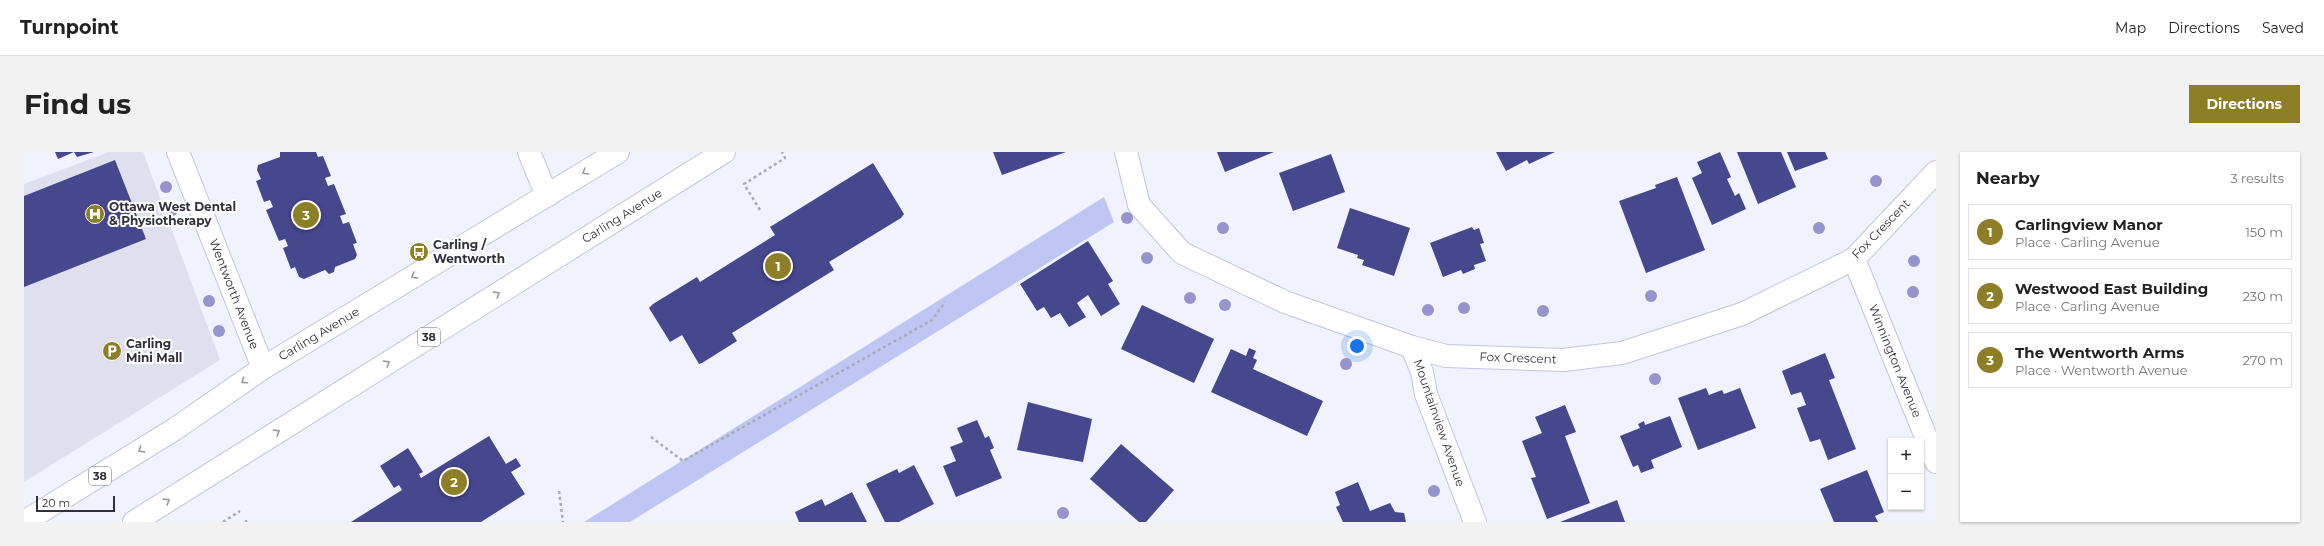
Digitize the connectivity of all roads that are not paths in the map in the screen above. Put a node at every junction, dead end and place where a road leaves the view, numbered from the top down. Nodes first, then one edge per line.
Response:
1 (178, 152) edge
2 (529, 152) edge
3 (618, 152) edge
4 (724, 152) edge
5 (1126, 152) edge
6 (1936, 172) edge
7 (547, 196) junction
8 (1854, 259) junction
9 (1412, 347) junction
10 (263, 368) junction
11 (1936, 462) edge
12 (24, 522) edge
13 (134, 522) edge
14 (1475, 522) edge

1 - 10 street, Wentworth Avenue
2 - 7 street
3 -> 7 street, Carling Avenue / 38
13 -> 4 street, Carling Avenue / 38
5 - 9 street, Fox Crescent
6 - 8 street, Fox Crescent
7 -> 10 street, Carling Avenue / 38
8 - 9 street, Fox Crescent
8 - 11 street, Winnington Avenue
9 - 14 street, Mountainview Avenue
10 -> 12 street, Carling Avenue / 38

